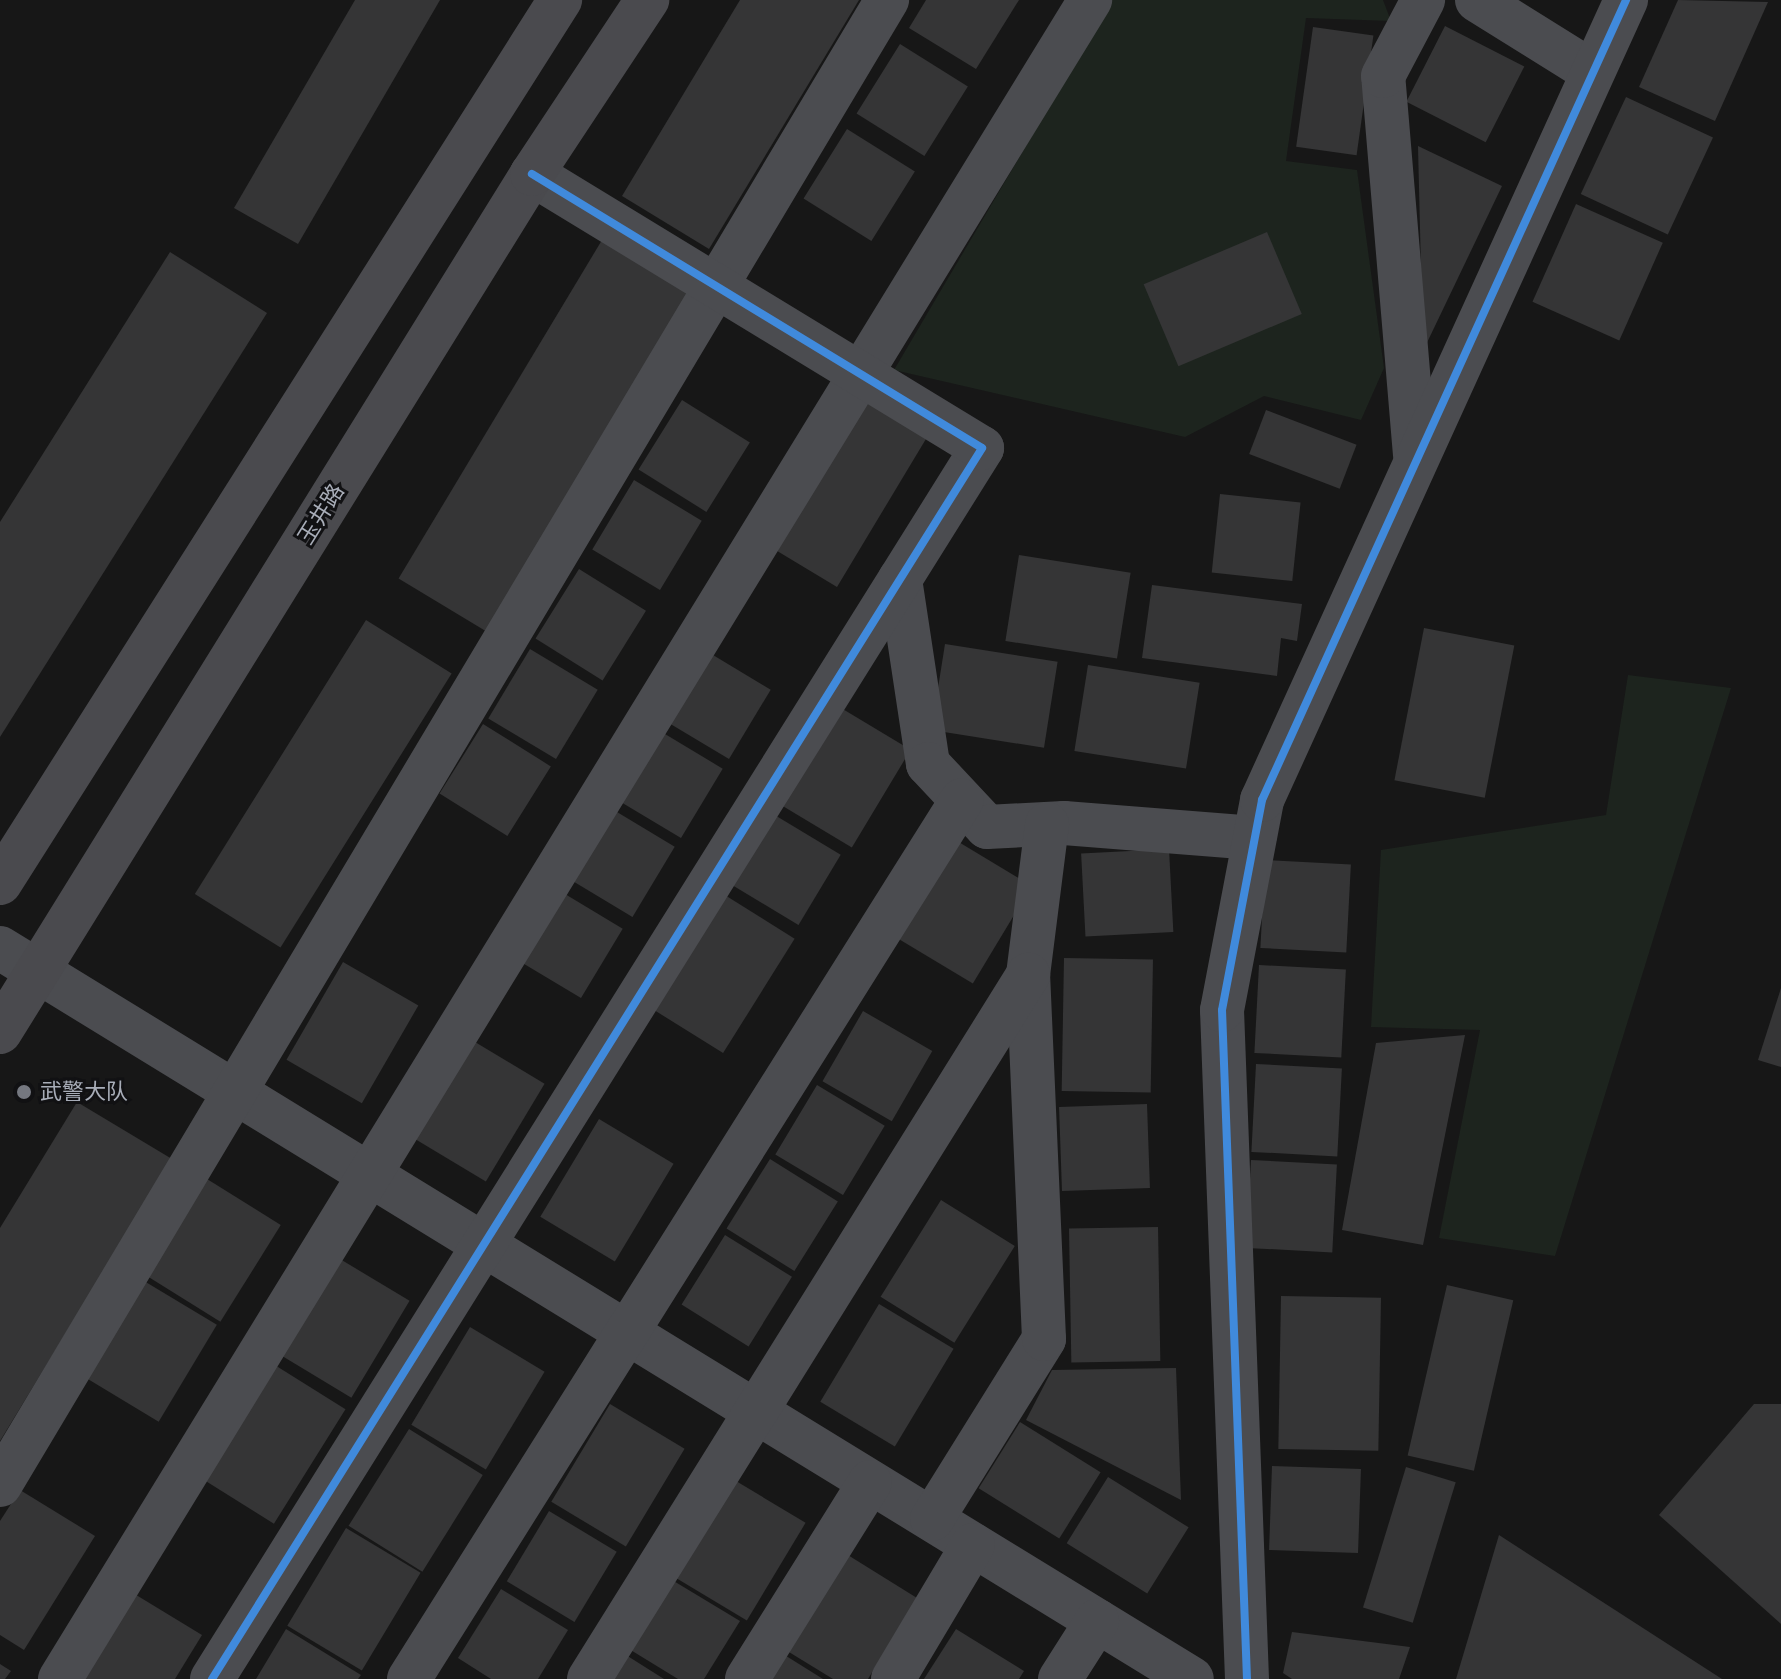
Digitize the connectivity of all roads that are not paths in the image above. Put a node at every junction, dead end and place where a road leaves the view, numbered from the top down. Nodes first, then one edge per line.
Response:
1 (560, 0) edge
2 (647, 0) edge
3 (887, 0) edge
4 (1090, 0) edge
5 (1423, 0) edge
6 (1477, 0) edge
7 (1626, 0) edge
8 (1589, 70) junction
9 (532, 174) junction
10 (720, 287) junction
11 (861, 374) junction
12 (1415, 457) junction
13 (900, 579) junction
14 (962, 800) junction
15 (1047, 824) junction
16 (1254, 838) junction
17 (0, 883) edge
18 (0, 948) edge
19 (37, 971) junction
20 (1028, 975) junction
21 (0, 1032) edge
22 (238, 1095) junction
23 (368, 1174) junction
24 (482, 1243) junction
25 (629, 1333) junction
26 (757, 1414) junction
27 (870, 1482) junction
28 (0, 1485) edge
29 (932, 1519) junction
30 (973, 1545) junction
31 (1097, 1621) junction
32 (60, 1679) edge
33 (212, 1679) edge
34 (409, 1679) edge
35 (589, 1679) edge
36 (747, 1679) edge
37 (893, 1679) edge
38 (1060, 1679) edge
39 (1192, 1679) edge
40 (1247, 1679) edge

1 - 17 street
2 - 9 street, 玉井路
3 - 10 street
4 - 11 street
5 - 12 street
6 - 8 street
7 - 8 street
8 - 12 street
9 - 10 street
9 - 19 street, 玉井路
10 - 11 street
10 - 22 street
11 - 13 street
11 - 23 street
12 - 16 street
13 - 14 street
13 - 24 street
14 - 15 street
14 - 25 street
15 - 16 street
15 - 20 street
16 - 40 street
18 - 19 street
19 - 21 street, 玉井路
19 - 22 street
20 - 26 street
20 - 29 street
22 - 23 street
22 - 28 street
23 - 24 street
23 - 32 street
24 - 25 street
24 - 33 street
25 - 26 street
25 - 34 street
26 - 27 street
26 - 35 street
27 - 29 street
27 - 36 street
29 - 30 street
30 - 31 street
30 - 37 street
31 - 38 street
31 - 39 street

